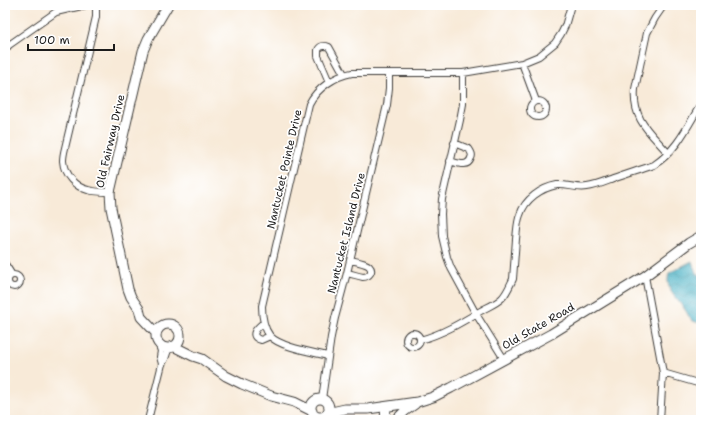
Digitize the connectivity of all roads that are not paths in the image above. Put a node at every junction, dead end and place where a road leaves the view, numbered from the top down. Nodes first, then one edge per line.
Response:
1 (86, 5) edge
2 (96, 5) edge
3 (168, 5) edge
4 (571, 5) edge
5 (664, 5) edge
6 (5, 50) edge
7 (522, 63) junction
8 (389, 73) junction
9 (463, 73) junction
10 (344, 74) junction
11 (329, 82) junction
12 (536, 101) dead end
13 (701, 104) edge
14 (454, 143) junction
15 (668, 153) junction
16 (450, 161) junction
17 (110, 192) junction
18 (701, 236) edge
19 (350, 260) junction
20 (5, 264) edge
21 (347, 273) junction
22 (12, 275) dead end
23 (645, 276) junction
24 (139, 309) junction
25 (476, 314) junction
26 (263, 323) junction
27 (164, 324) junction
28 (156, 332) junction
29 (270, 336) junction
30 (420, 340) dead end
31 (158, 343) junction
32 (174, 344) junction
33 (328, 356) junction
34 (504, 359) junction
35 (162, 364) junction
36 (664, 373) junction
37 (701, 384) edge
38 (321, 401) junction
39 (294, 402) junction
40 (417, 402) junction
41 (386, 407) junction
42 (345, 409) junction
43 (319, 415) edge
44 (148, 420) edge
45 (385, 420) edge
46 (396, 420) edge
47 (660, 420) edge

1 - 6 street
2 - 17 street
3 - 17 street, Old Fairway Drive
4 - 7 street, Nantucket Pointe Drive
5 - 15 street
7 - 9 street, Nantucket Pointe Drive
7 - 12 street
8 - 9 street, Nantucket Pointe Drive
8 - 10 street, Nantucket Pointe Drive
8 - 19 street, Nantucket Island Drive
9 - 14 street
10 - 11 street, Nantucket Pointe Drive
10 - 11 street
11 - 26 street, Nantucket Pointe Drive
13 - 15 street
14 - 16 street
14 - 16 street
15 - 25 street
16 - 25 street
17 - 24 street, Old Fairway Drive
18 - 23 street, Old State Road
19 - 21 street, Nantucket Island Drive
19 - 21 street
20 - 22 street
21 - 33 street, Nantucket Island Drive
23 - 34 street, Old State Road
23 - 36 street
24 - 27 street, Old Fairway Drive
24 - 28 street, Old Fairway Drive
25 - 30 street
25 - 34 street
26 - 29 street, Nantucket Pointe Drive
26 - 29 street
27 - 28 street
27 - 32 street
28 - 31 street
29 - 33 street
31 - 32 street
31 - 35 street
32 - 35 street
32 - 39 street
33 - 38 street, Nantucket Island Drive
34 - 40 street, Old State Road
35 - 44 street
36 - 37 street
36 - 47 street
38 - 39 street
38 - 42 street
38 - 43 street
38 - 43 street
39 - 43 street
40 - 41 street, Old State Road
40 - 46 street
41 - 42 street
41 - 45 street
42 - 43 street

